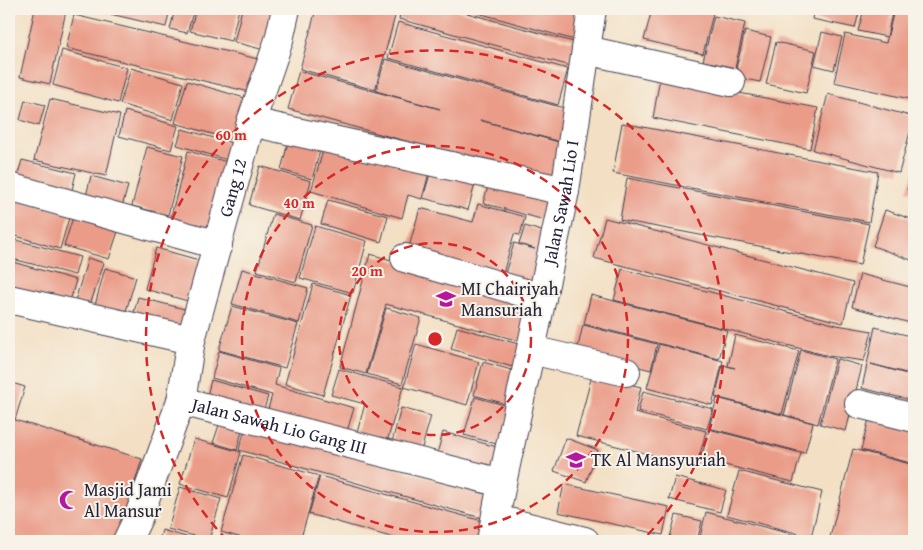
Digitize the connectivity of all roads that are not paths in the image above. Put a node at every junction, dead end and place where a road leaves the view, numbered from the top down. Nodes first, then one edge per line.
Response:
1 (286, 9) edge
2 (592, 9) edge
3 (586, 50) junction
4 (731, 82) dead end
5 (250, 122) junction
6 (9, 187) edge
7 (565, 191) junction
8 (218, 245) junction
9 (406, 258) dead end
10 (542, 298) junction
11 (9, 299) edge
12 (191, 340) junction
13 (531, 350) junction
14 (626, 372) dead end
15 (181, 401) junction
16 (859, 404) dead end
17 (914, 418) edge
18 (502, 483) junction
19 (494, 530) edge
20 (127, 541) edge
21 (585, 541) edge

1 - 5 street, Gang 12
2 - 3 street, Jalan Sawah Lio I
3 - 4 street
3 - 7 street, Jalan Sawah Lio I
5 - 7 street
5 - 8 street, Gang 12
6 - 8 street
7 - 10 street, Jalan Sawah Lio I
8 - 12 street, Gang 12
9 - 10 street
10 - 13 street, Jalan Sawah Lio I
11 - 12 street
12 - 15 street, Jalan Sawah Lio Gang III
13 - 14 street
13 - 18 street, Jalan Sawah Lio I
15 - 18 street, Jalan Sawah Lio Gang III
15 - 20 street
16 - 17 street
18 - 19 street, Jalan Sawah Lio I
19 - 21 street

